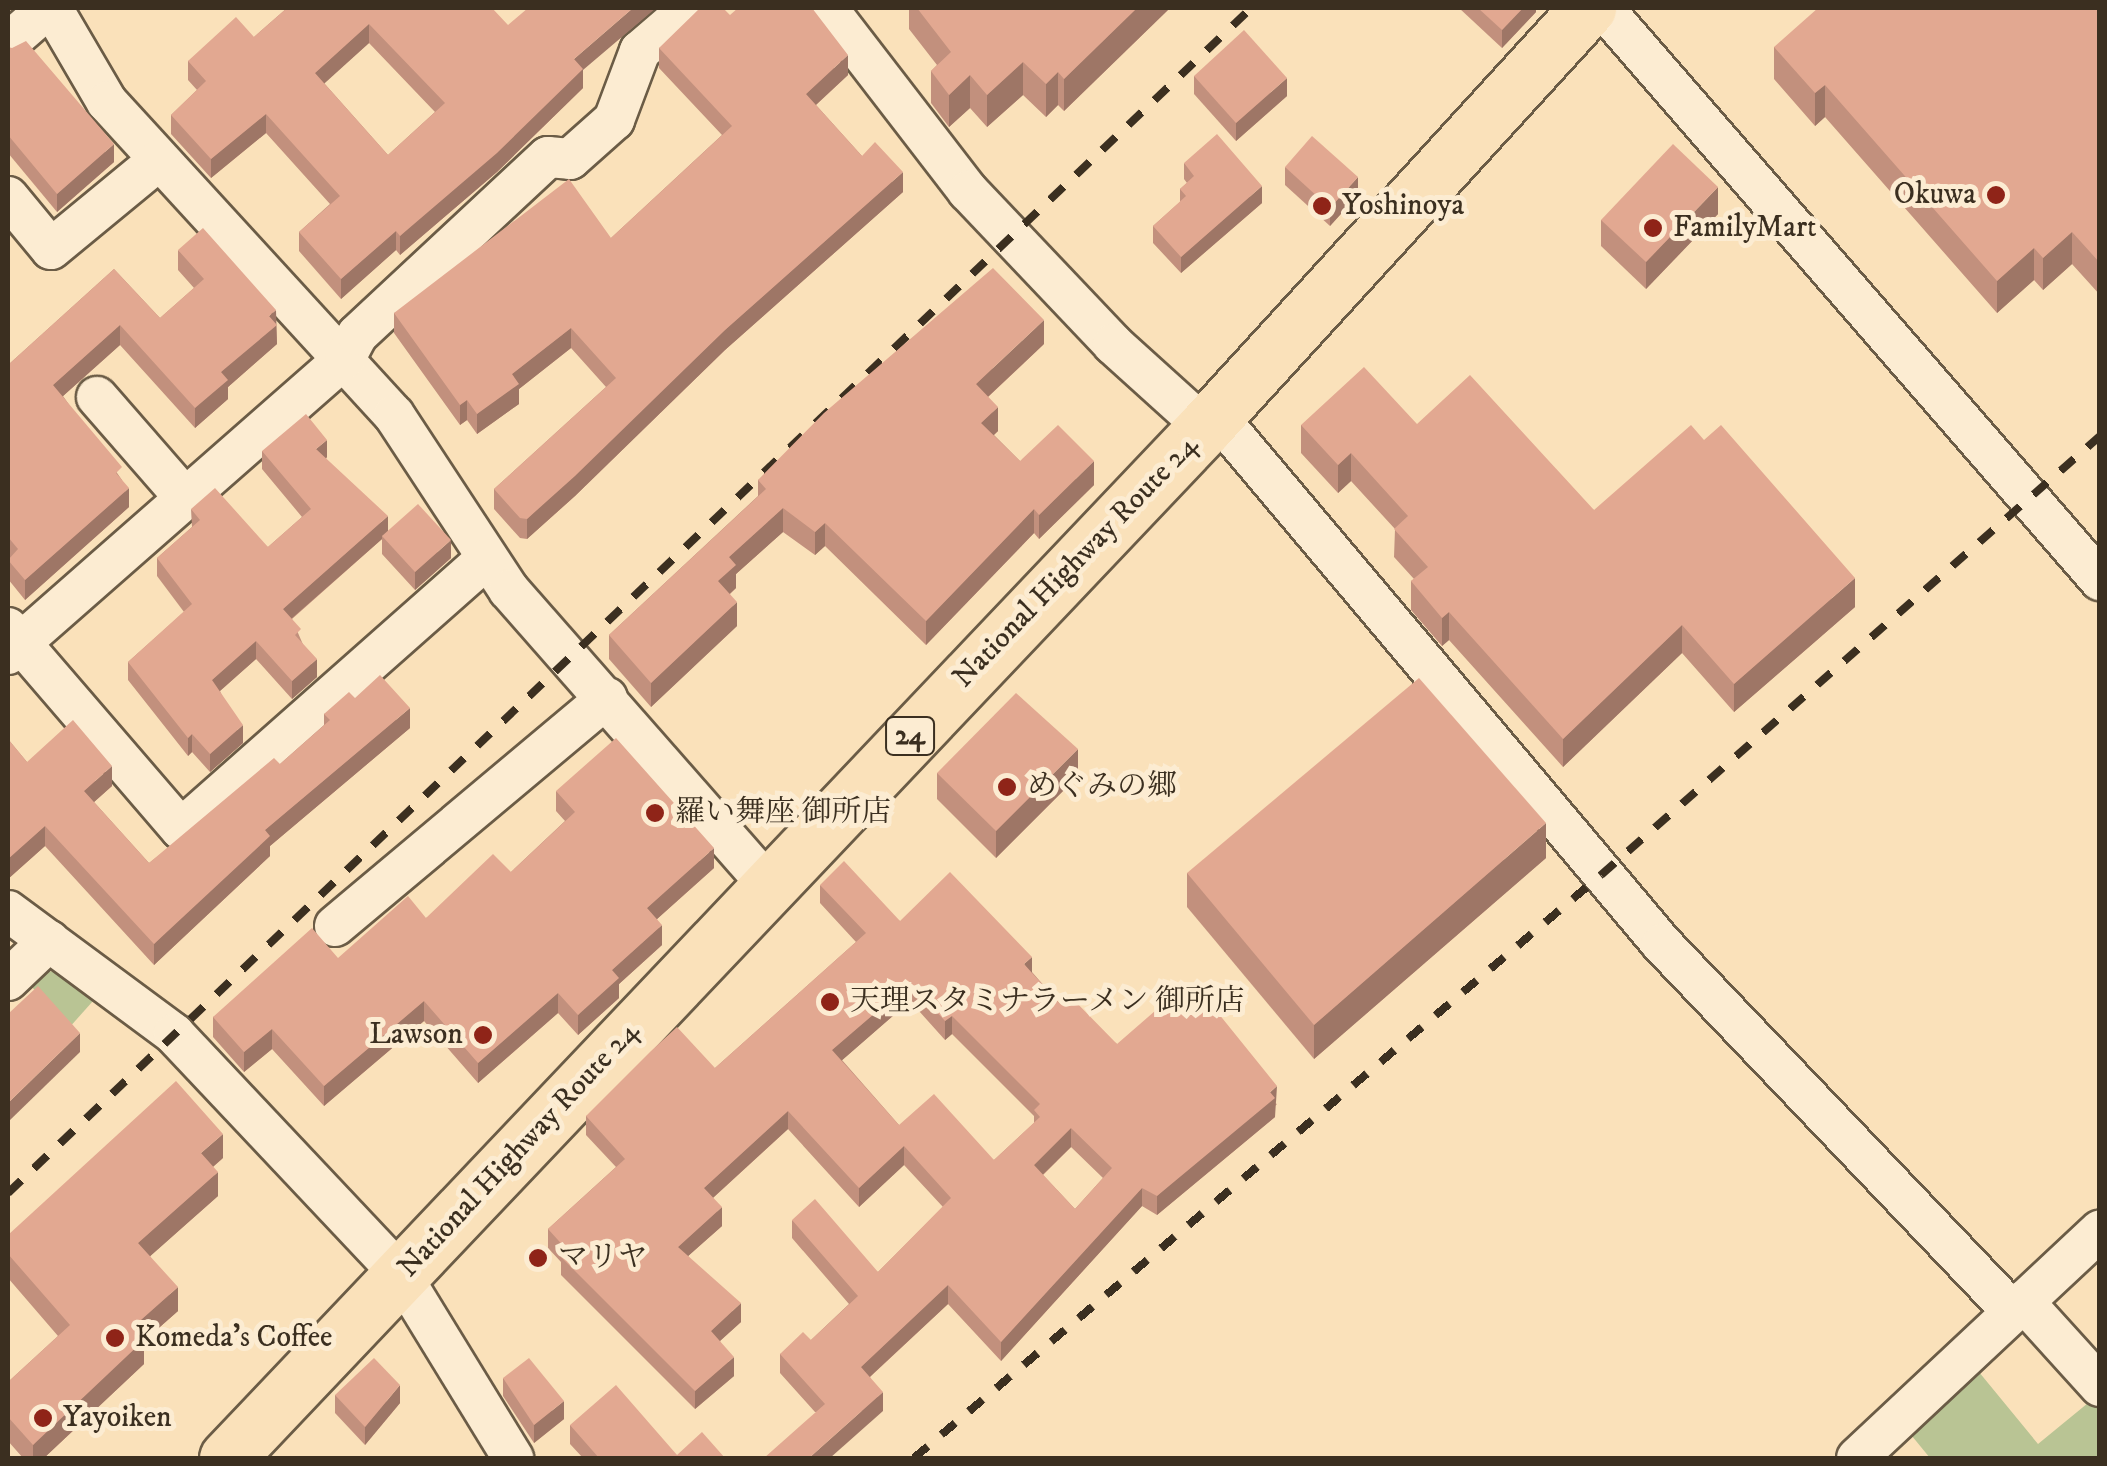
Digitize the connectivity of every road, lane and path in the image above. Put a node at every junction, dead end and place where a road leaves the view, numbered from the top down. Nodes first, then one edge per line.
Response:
1 (50, 8) edge
2 (690, 8) edge
3 (827, 8) edge
4 (1588, 8) edge
5 (1604, 8) edge
6 (8, 44) edge
7 (158, 160) junction
8 (8, 197) edge
9 (345, 358) junction
10 (97, 397) dead end
11 (1210, 421) junction
12 (185, 498) junction
13 (486, 559) junction
14 (2100, 580) edge
15 (12, 642) edge
16 (607, 698) junction
17 (768, 885) junction
18 (8, 912) edge
19 (335, 926) dead end
20 (49, 942) junction
21 (8, 980) edge
22 (2100, 1231) edge
23 (402, 1275) junction
24 (2017, 1306) junction
25 (2100, 1386) edge
26 (227, 1458) edge
27 (513, 1458) edge
28 (1856, 1458) edge

1 - 6 street
1 - 7 street
2 - 9 street
3 - 11 street
4 - 11 highway, National Highway Route 24 / 24
5 - 14 street
7 - 8 street
7 - 9 street
9 - 12 street
9 - 13 street
10 - 12 street
11 - 17 highway, National Highway Route 24 / 24
11 - 24 street
12 - 15 street
13 - 15 street
13 - 16 street
16 - 17 street
16 - 19 street
17 - 23 highway, National Highway Route 24 / 24
18 - 20 street
20 - 21 street
20 - 23 street
22 - 24 street
23 - 26 highway, National Highway Route 24 / 24
23 - 27 street
24 - 25 street
24 - 28 street

